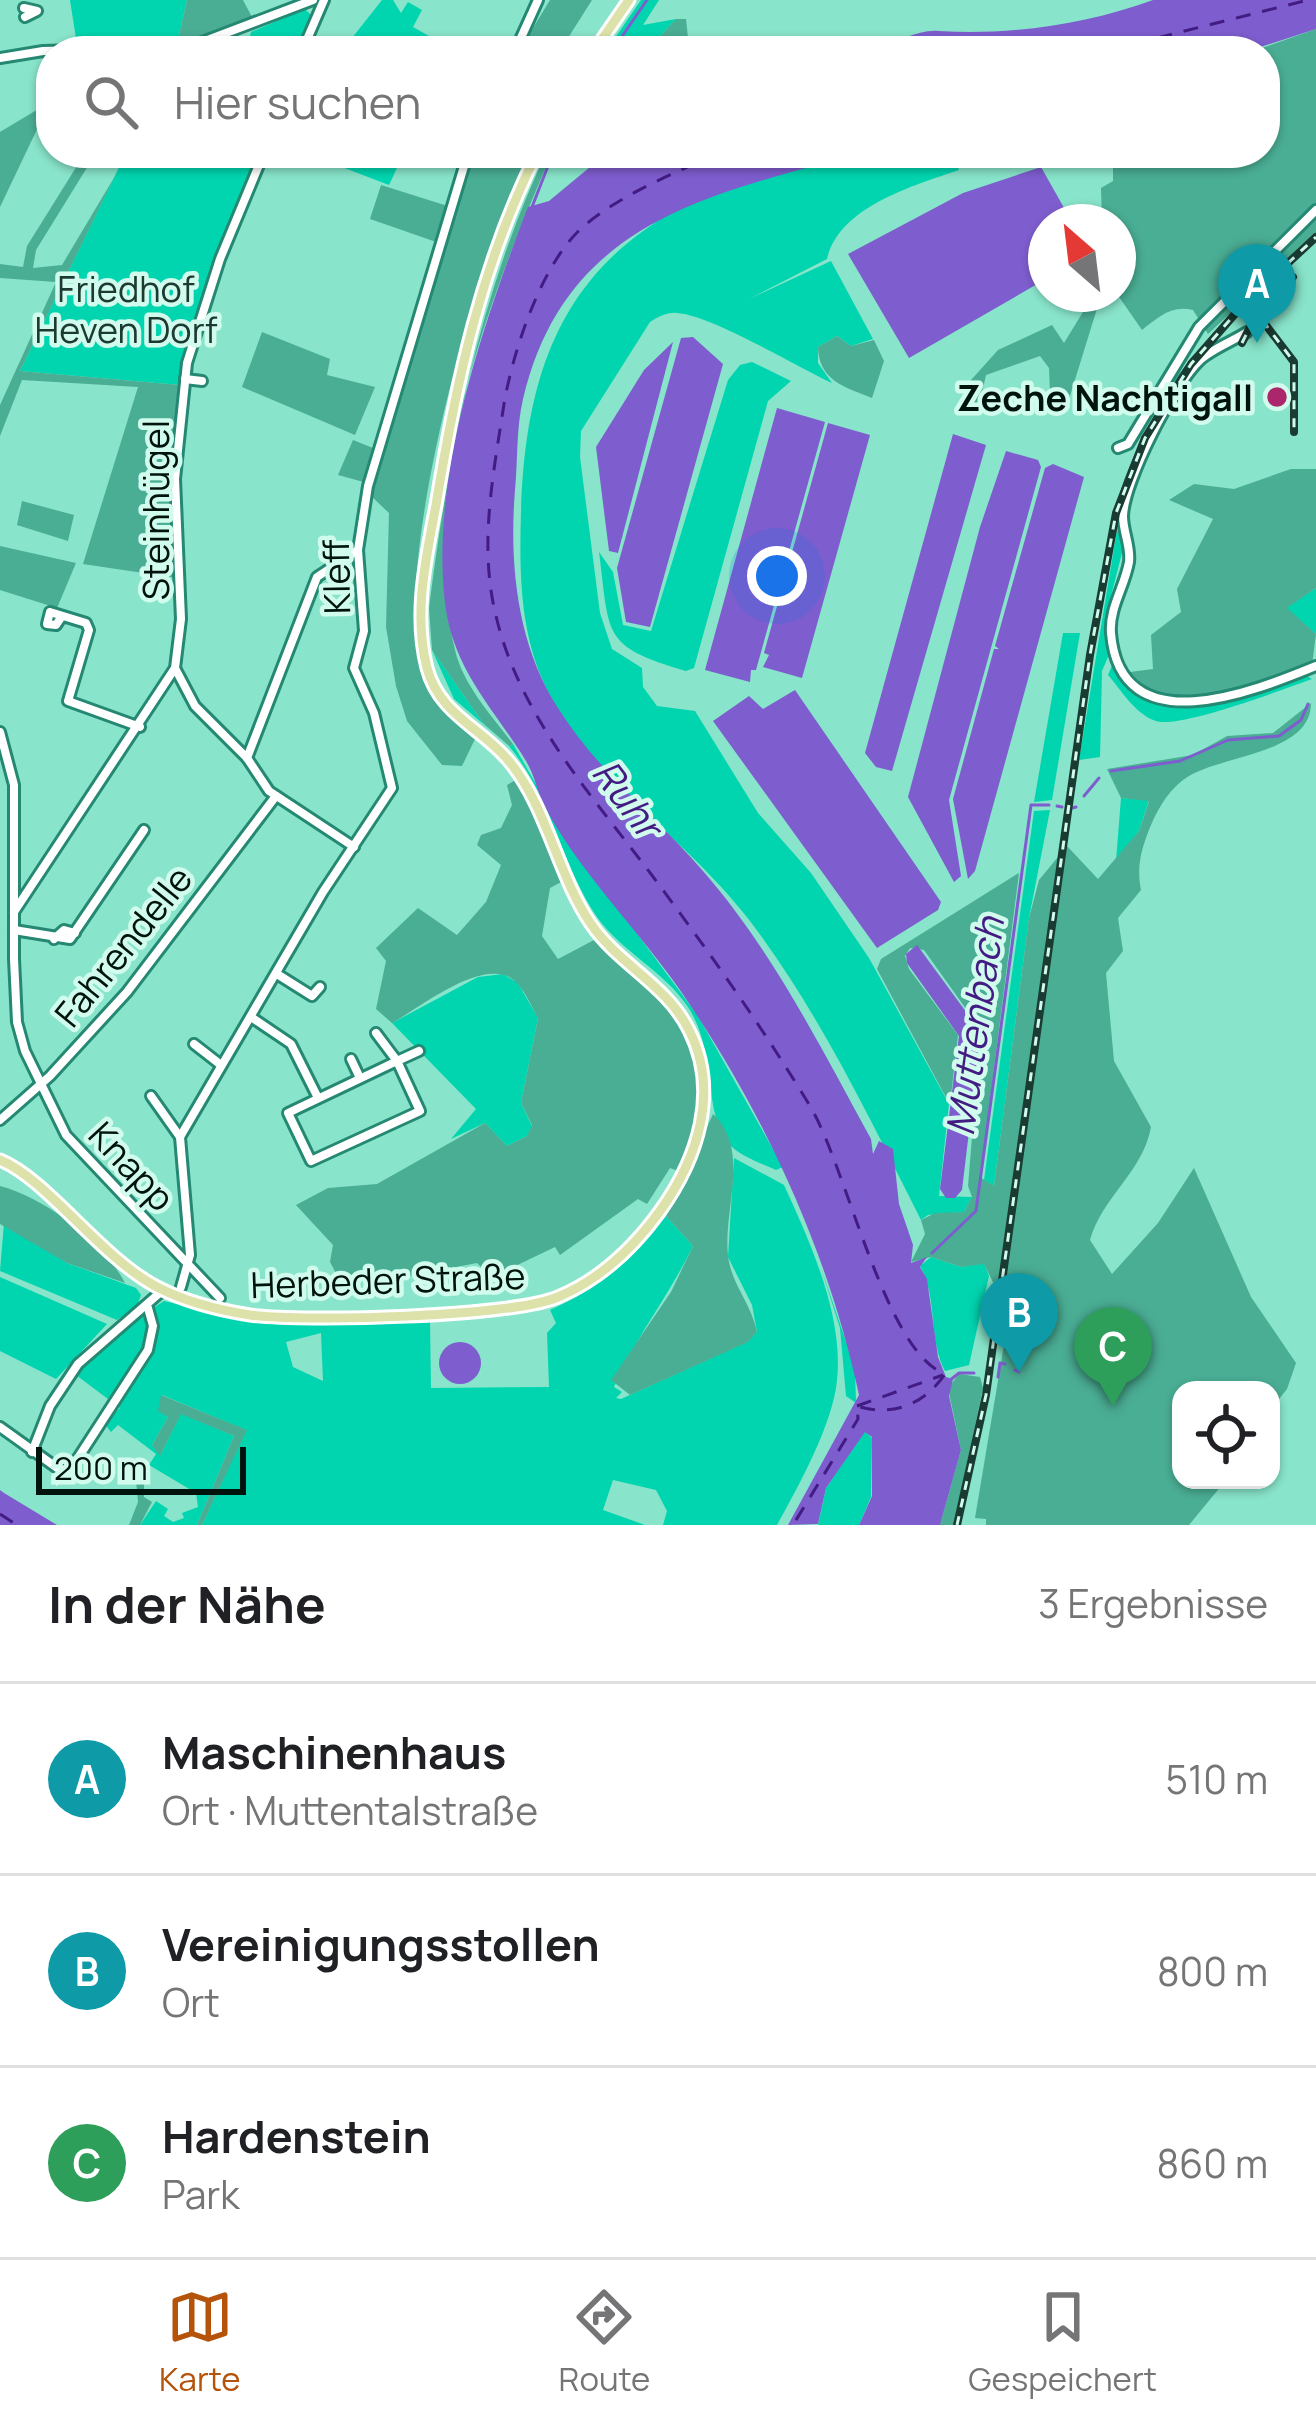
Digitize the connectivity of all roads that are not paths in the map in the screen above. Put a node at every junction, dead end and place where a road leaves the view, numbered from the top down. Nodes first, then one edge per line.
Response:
1 (324, 0) edge
2 (538, 0) edge
3 (629, 0) edge
4 (309, 2) edge
5 (317, 15) junction
6 (218, 36) edge
7 (308, 36) edge
8 (522, 36) edge
9 (604, 36) edge
10 (36, 52) edge
11 (0, 58) edge
12 (258, 168) edge
13 (463, 168) edge
14 (531, 168) edge
15 (1316, 210) edge
16 (1247, 332) dead end
17 (1196, 339) junction
18 (1199, 361) junction
19 (185, 379) junction
20 (202, 381) dead end
21 (1118, 448) dead end
22 (358, 550) junction
23 (62, 616) dead end
24 (1316, 666) edge
25 (176, 668) junction
26 (140, 727) junction
27 (0, 732) edge
28 (247, 758) junction
29 (276, 796) junction
30 (144, 830) dead end
31 (354, 847) junction
32 (14, 912) junction
33 (14, 930) junction
34 (277, 974) junction
35 (320, 987) dead end
36 (250, 1017) junction
37 (376, 1033) dead end
38 (194, 1044) dead end
39 (418, 1051) dead end
40 (351, 1059) dead end
41 (397, 1061) junction
42 (221, 1065) junction
43 (361, 1078) junction
44 (42, 1082) junction
45 (151, 1096) dead end
46 (318, 1098) junction
47 (0, 1120) edge
48 (183, 1133) junction
49 (0, 1164) edge
50 (187, 1265) junction
51 (181, 1287) dead end
52 (163, 1290) junction
53 (220, 1298) dead end
54 (148, 1308) junction
55 (0, 1427) edge
56 (32, 1452) junction

1 - 5 street
2 - 8 street
3 - 9 main road
4 - 5 street
4 - 6 street
5 - 7 street
10 - 11 street
12 - 19 street, Steinhügel
13 - 22 street, Kleff
14 - 52 main road, Herbeder Straße
15 - 17 street
16 - 18 street
17 - 18 street
17 - 21 street
18 - 24 street
19 - 20 street
19 - 25 street, Steinhügel
22 - 28 street
22 - 31 street, Kleff
23 - 26 street, Steinhügel
25 - 26 street, Steinhügel
25 - 28 street
26 - 32 street, Steinhügel
27 - 32 street, Knapp
28 - 29 street
29 - 31 street
29 - 44 street, Fahrendelle
30 - 33 street
31 - 34 street, Kleff
32 - 33 street, Knapp
33 - 44 street, Knapp
34 - 35 street
34 - 36 street, Kleff
36 - 42 street, Kleff
36 - 46 street
37 - 41 street
38 - 42 street
39 - 41 street
40 - 43 street
41 - 43 street
41 - 46 street
42 - 48 street, Kleff
43 - 46 street
44 - 47 street, Fahrendelle
44 - 50 street, Knapp
45 - 48 street
48 - 50 street
49 - 52 main road, Herbeder Straße
50 - 51 street
50 - 53 street, Knapp
52 - 54 street
54 - 56 street
54 - 56 street
55 - 56 street

